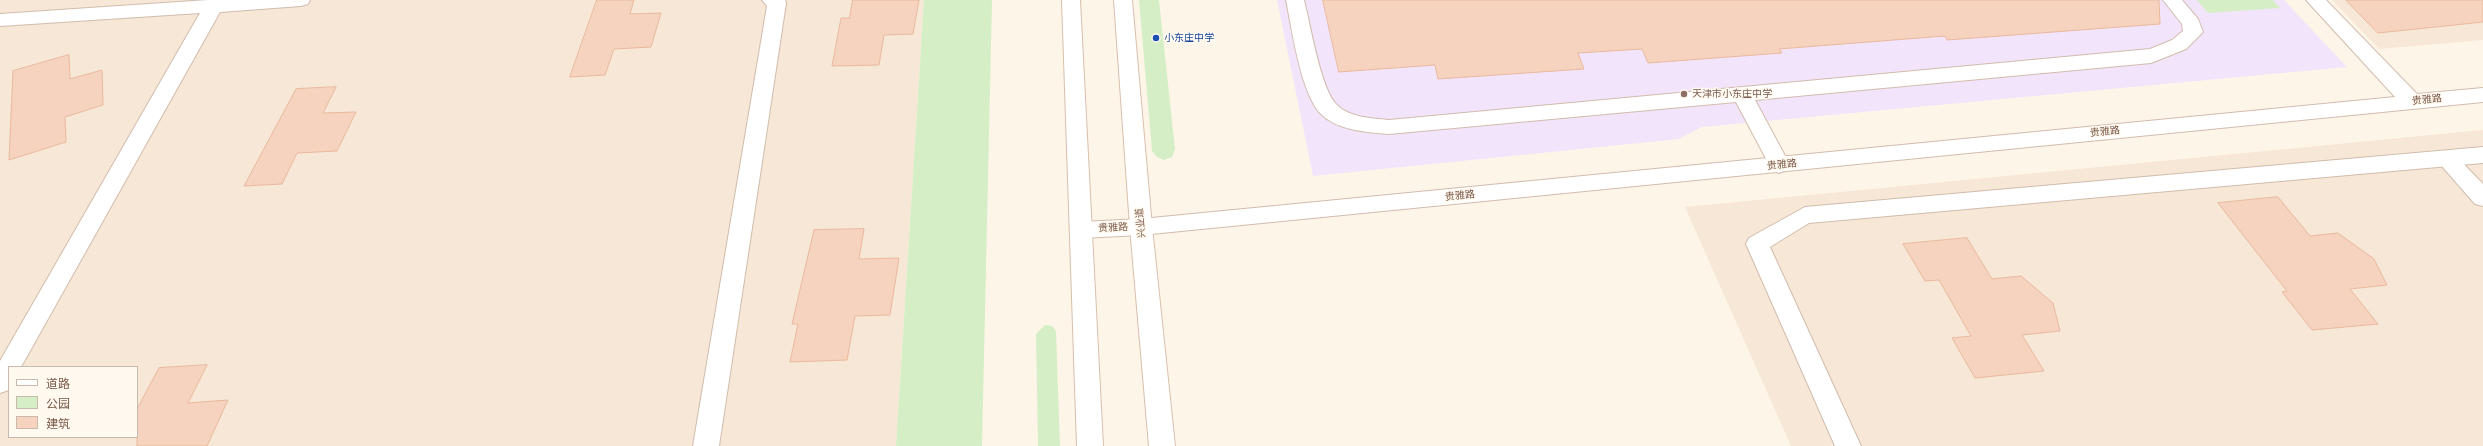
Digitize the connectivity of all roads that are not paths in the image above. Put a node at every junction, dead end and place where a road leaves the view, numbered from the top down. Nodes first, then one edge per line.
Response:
1 (300, 0) edge
2 (771, 0) edge
3 (1071, 0) edge
4 (1123, 0) edge
5 (1295, 0) edge
6 (2172, 0) edge
7 (2316, 0) edge
8 (215, 3) edge
9 (0, 20) edge
10 (1742, 94) junction
11 (2483, 95) edge
12 (2412, 102) junction
13 (2483, 155) edge
14 (2447, 159) junction
15 (1780, 165) junction
16 (2483, 198) edge
17 (1141, 227) junction
18 (1082, 230) junction
19 (10, 366) edge
20 (8, 369) edge
21 (0, 383) edge
22 (706, 446) edge
23 (1090, 446) edge
24 (1162, 446) edge
25 (1848, 446) edge

1 - 8 street
2 - 22 street
3 - 18 street
4 - 17 street, 兴业道
5 - 10 street
6 - 10 street
7 - 12 street
8 - 9 street
8 - 19 street
10 - 15 street
11 - 12 street, 贵雅路
12 - 15 street, 贵雅路
13 - 14 street
14 - 16 street
14 - 25 street
15 - 17 street, 贵雅路
17 - 18 street, 贵雅路
17 - 24 street, 兴业道
18 - 23 street
20 - 21 street

